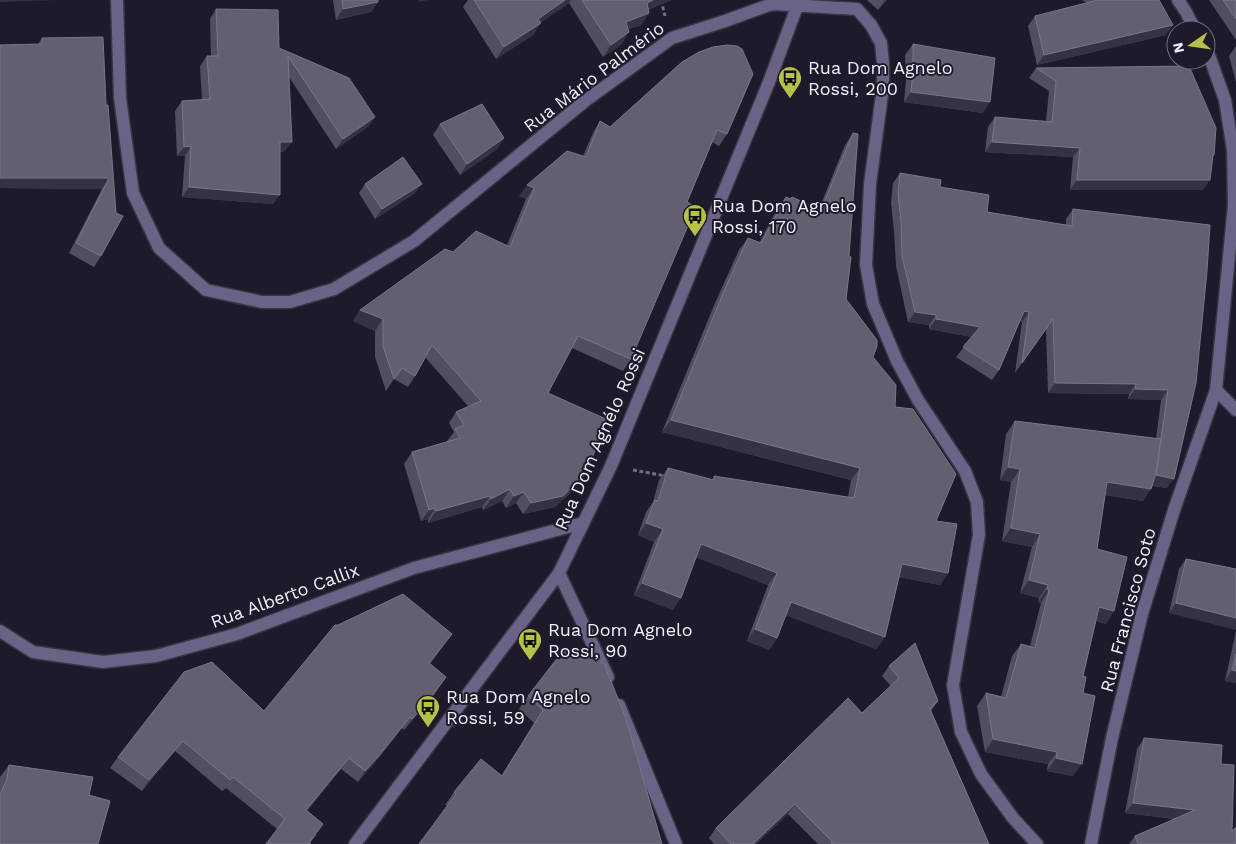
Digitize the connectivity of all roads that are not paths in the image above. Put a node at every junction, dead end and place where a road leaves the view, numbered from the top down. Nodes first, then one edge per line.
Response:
1 (118, 0) edge
2 (1178, 0) edge
3 (798, 4) junction
4 (1190, 20) edge
5 (1214, 70) edge
6 (1216, 390) junction
7 (1236, 410) edge
8 (583, 523) junction
9 (559, 573) junction
10 (0, 631) edge
11 (355, 844) edge
12 (676, 844) edge
13 (1037, 844) edge
14 (1091, 844) edge

1 - 3 street, Rua Mário Palmério
2 - 4 street
3 - 8 street, Rua Dom Agnélo Rossi
3 - 13 street, Rua Mário Palmério
5 - 6 street, Rua Francisco Soto
6 - 7 street
6 - 14 street, Rua Francisco Soto
8 - 9 street, Rua Dom Agnélo Rossi
8 - 10 street, Rua Alberto Callix
9 - 11 street, Rua Dom Agnélo Rossi
9 - 12 street

